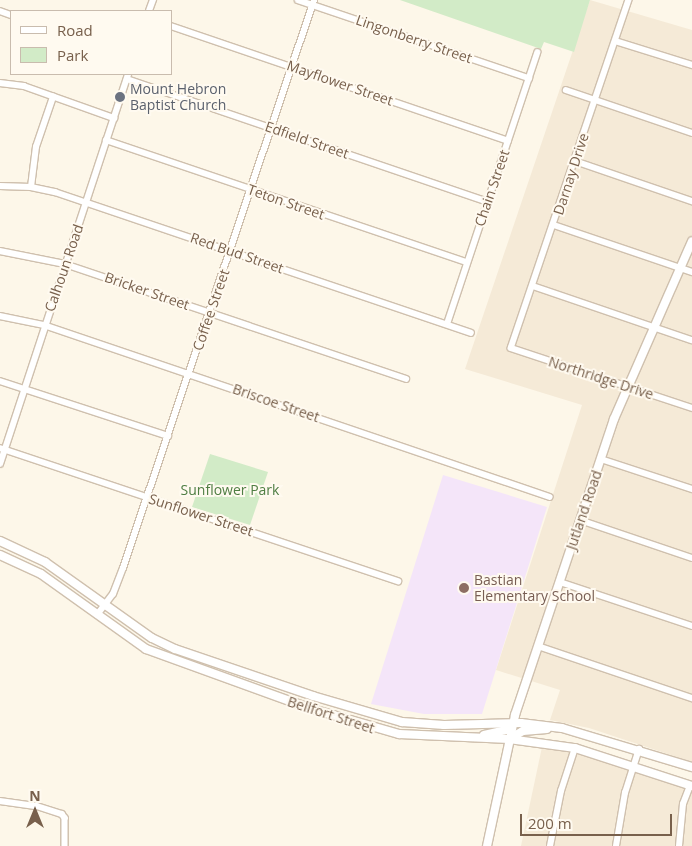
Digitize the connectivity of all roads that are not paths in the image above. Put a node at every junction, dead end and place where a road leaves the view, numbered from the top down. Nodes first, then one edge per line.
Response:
1 (298, 0) edge
2 (629, 0) edge
3 (313, 2) edge
4 (172, 26) edge
5 (615, 40) junction
6 (537, 53) dead end
7 (692, 65) edge
8 (293, 67) junction
9 (128, 76) edge
10 (529, 78) junction
11 (0, 83) edge
12 (566, 90) dead end
13 (53, 97) junction
14 (595, 100) junction
15 (114, 118) junction
16 (272, 128) junction
17 (692, 133) edge
18 (106, 140) junction
19 (508, 141) junction
20 (575, 161) junction
21 (0, 186) edge
22 (32, 187) junction
23 (252, 190) junction
24 (692, 201) edge
25 (86, 202) junction
26 (488, 202) junction
27 (554, 226) junction
28 (692, 242) edge
29 (0, 251) edge
30 (231, 252) junction
31 (466, 262) junction
32 (65, 264) junction
33 (682, 269) junction
34 (692, 272) edge
35 (533, 286) junction
36 (210, 313) junction
37 (0, 316) edge
38 (447, 324) junction
39 (44, 325) junction
40 (656, 328) junction
41 (472, 333) dead end
42 (692, 340) edge
43 (511, 348) joint
44 (189, 374) junction
45 (406, 379) dead end
46 (0, 381) edge
47 (24, 386) junction
48 (626, 386) junction
49 (692, 408) edge
50 (168, 436) junction
51 (2, 449) edge
52 (601, 459) junction
53 (0, 464) edge
54 (692, 489) edge
55 (148, 497) junction
56 (550, 497) dead end
57 (580, 520) junction
58 (0, 541) edge
59 (0, 555) edge
60 (692, 558) edge
61 (69, 578) junction
62 (398, 581) dead end
63 (560, 582) junction
64 (61, 587) junction
65 (105, 606) junction
66 (97, 615) junction
67 (692, 626) edge
68 (538, 646) junction
69 (175, 649) junction
70 (172, 661) junction
71 (244, 674) junction
72 (241, 685) junction
73 (313, 696) junction
74 (692, 698) edge
75 (309, 708) junction
76 (382, 719) junction
77 (513, 724) junction
78 (444, 725) junction
79 (562, 728) junction
80 (379, 730) junction
81 (445, 738) junction
82 (472, 738) junction
83 (509, 739) junction
84 (575, 748) junction
85 (639, 749) junction
86 (633, 765) junction
87 (692, 767) edge
88 (691, 786) edge
89 (0, 801) edge
90 (65, 846) edge
91 (487, 846) edge
92 (550, 846) edge
93 (616, 846) edge
94 (679, 846) edge

1 - 3 street, Lingonberry Street
2 - 5 street, Darnay Drive
3 - 8 street, Coffee Street
3 - 10 street, Lingonberry Street
4 - 8 street, Mayflower Street
5 - 7 street
5 - 14 street, Darnay Drive
6 - 10 street, Chain Street
8 - 16 street, Coffee Street
8 - 19 street, Mayflower Street
9 - 15 street, Calhoun Road
9 - 16 street, Edfield Street
10 - 19 street, Chain Street
11 - 13 street
12 - 14 street
13 - 15 street
13 - 22 street
14 - 17 street
14 - 20 street, Darnay Drive
15 - 18 street, Calhoun Road
16 - 23 street, Coffee Street
16 - 26 street, Edfield Street
18 - 23 street, Teton Street
18 - 25 street, Calhoun Road
19 - 26 street, Chain Street
20 - 24 street
20 - 27 street, Darnay Drive
21 - 22 street, Red Bud Street
22 - 25 street, Red Bud Street
23 - 30 street, Coffee Street
23 - 31 street, Teton Street
25 - 30 street, Red Bud Street
25 - 32 street, Calhoun Road
26 - 31 street, Chain Street
27 - 33 street
27 - 35 street, Darnay Drive
28 - 33 main road, Jutland Road
29 - 32 street, Bricker Street
30 - 36 street, Coffee Street
30 - 38 street, Red Bud Street
31 - 38 street, Chain Street
32 - 36 street, Bricker Street
32 - 39 street, Calhoun Road
33 - 34 street
33 - 40 main road, Jutland Road
35 - 40 street
35 - 43 street, Darnay Drive
36 - 44 street, Coffee Street
36 - 45 street, Bricker Street
37 - 39 street, Briscoe Street
38 - 41 street, Red Bud Street
39 - 44 street, Briscoe Street
39 - 47 street, Calhoun Road
40 - 42 street
40 - 48 main road, Jutland Road
43 - 48 street, Northridge Drive
44 - 50 street, Coffee Street
44 - 56 street, Briscoe Street
46 - 47 street
47 - 50 street
47 - 51 street, Calhoun Road
48 - 49 street, Northridge Drive
48 - 52 main road, Jutland Road
50 - 55 street, Coffee Street
51 - 53 street, Calhoun Road
51 - 55 street, Sunflower Street
52 - 54 street
52 - 57 main road, Jutland Road
55 - 62 street, Sunflower Street
55 - 65 street, Coffee Street
57 - 60 street
57 - 63 main road, Jutland Road
58 - 61 main road, Bellfort Street
59 - 64 main road, Bellfort Street
61 - 64 main road
61 - 65 main road, Bellfort Street
63 - 67 street
63 - 68 main road, Jutland Road
64 - 66 main road, Bellfort Street
65 - 66 street, Coffee Street
65 - 69 main road, Bellfort Street
66 - 70 main road, Bellfort Street
68 - 74 street
68 - 77 main road, Jutland Road
69 - 70 main road
69 - 71 main road, Bellfort Street
70 - 72 main road, Bellfort Street
71 - 72 main road
71 - 73 main road, Bellfort Street
72 - 75 main road, Bellfort Street
73 - 75 main road
73 - 76 main road, Bellfort Street
75 - 80 main road, Bellfort Street
76 - 78 main road, Bellfort Street
76 - 80 main road
77 - 78 main road, Bellfort Street
77 - 79 main road, Bellfort Street
77 - 82 main road
77 - 83 main road, Jutland Road
78 - 81 main road
79 - 83 main road
79 - 85 main road, Bellfort Street
80 - 81 main road, Bellfort Street
81 - 82 main road, Bellfort Street
82 - 83 main road, Bellfort Street
83 - 84 main road, Bellfort Street
83 - 91 main road, Jutland Road
84 - 86 main road, Bellfort Street
84 - 92 street
85 - 86 street
85 - 87 main road, Bellfort Street
86 - 88 main road, Bellfort Street
86 - 93 street
88 - 94 street
89 - 90 street

